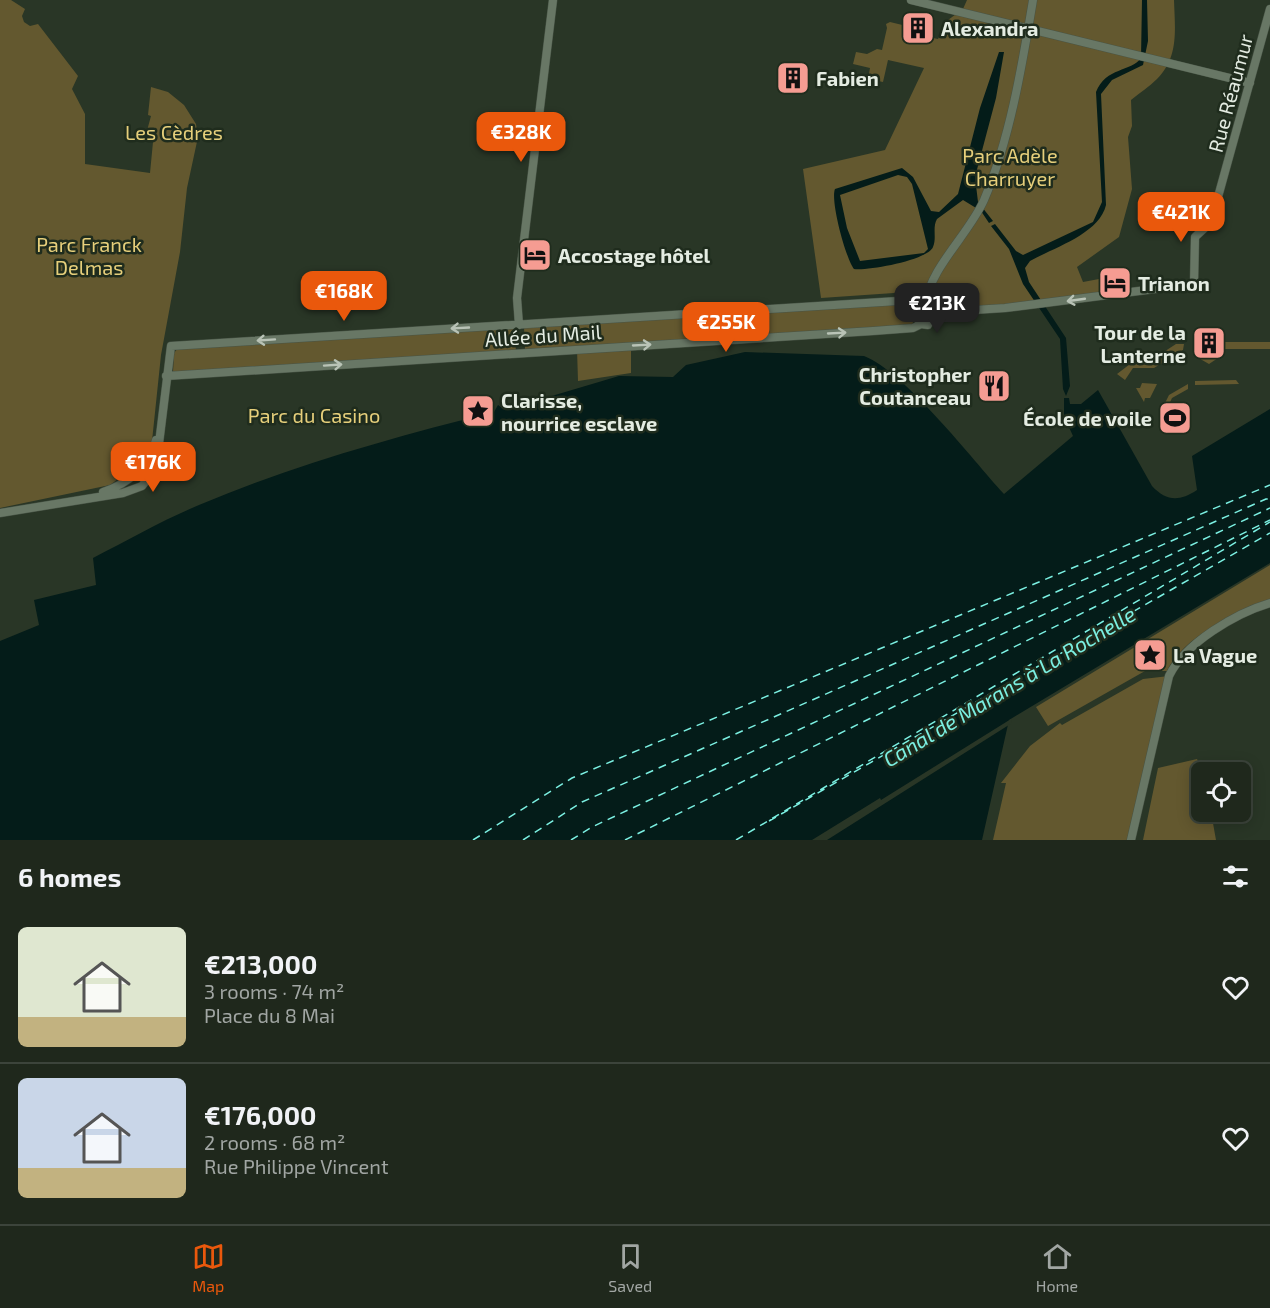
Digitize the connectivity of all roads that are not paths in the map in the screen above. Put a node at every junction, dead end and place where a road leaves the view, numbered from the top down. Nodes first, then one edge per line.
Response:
1 (553, 0) edge
2 (911, 0) edge
3 (1033, 0) edge
4 (1270, 9) edge
5 (1029, 27) junction
6 (1266, 39) edge
7 (1250, 83) junction
8 (1194, 284) joint
9 (926, 305) junction
10 (921, 324) junction
11 (519, 325) junction
12 (166, 375) junction
13 (160, 427) junction
14 (84, 498) junction
15 (0, 513) edge
16 (1270, 603) edge
17 (1131, 840) edge

1 - 11 street
2 - 5 street
3 - 5 street
4 - 6 street, Rue Réaumur
5 - 7 street
5 - 9 street
6 - 7 street, Rue Réaumur
7 - 8 street, Rue Réaumur
8 -> 9 street, Allée du Mail
9 - 10 street
9 - 10 street
9 - 11 street, Allée du Mail
12 -> 10 street, Allée du Mail
11 -> 12 street, Allée du Mail
12 - 13 street
13 - 14 street
13 - 14 street
14 - 15 street
16 - 17 street

